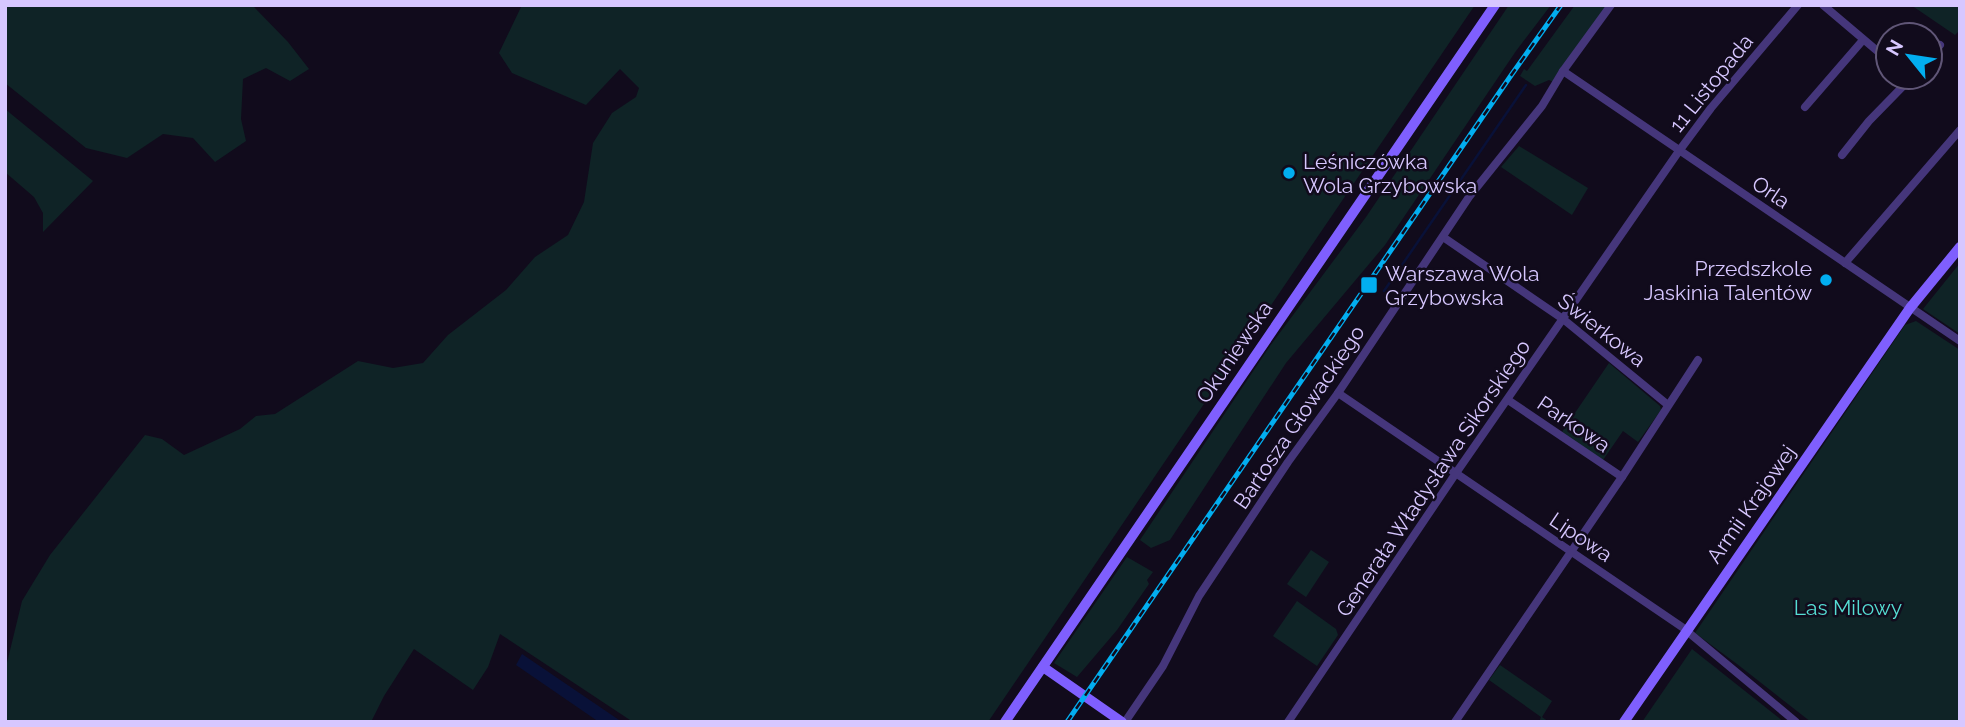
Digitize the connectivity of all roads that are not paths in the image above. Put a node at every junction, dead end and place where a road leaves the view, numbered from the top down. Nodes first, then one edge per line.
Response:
1 (1495, 5) edge
2 (1611, 5) edge
3 (1798, 5) edge
4 (1823, 5) edge
5 (1863, 40) junction
6 (1874, 49) edge
7 (1563, 71) junction
8 (1897, 91) edge
9 (1805, 107) dead end
10 (1960, 130) edge
11 (1679, 151) junction
12 (1842, 155) dead end
13 (1443, 237) junction
14 (1960, 247) edge
15 (1845, 263) junction
16 (1910, 308) junction
17 (1563, 319) junction
18 (1960, 341) edge
19 (1698, 359) dead end
20 (1338, 393) junction
21 (1508, 400) junction
22 (1668, 405) junction
23 (1456, 473) junction
24 (1622, 477) junction
25 (1571, 552) junction
26 (1687, 632) junction
27 (1043, 667) junction
28 (1005, 722) edge
29 (1124, 722) edge
30 (1287, 722) edge
31 (1455, 722) edge
32 (1624, 722) edge
33 (1796, 722) edge

1 - 27 main road, Okuniewska
2 - 7 street, Bartosza Głowackiego
3 - 11 street, 11 Listopada
4 - 5 street
5 - 6 street
5 - 9 street
7 - 11 street, Orla
7 - 13 street, Bartosza Głowackiego
8 - 12 street
10 - 15 street
11 - 15 street, Orla
11 - 17 street, Generała Władysława Sikorskiego
13 - 17 street, Świerkowa
13 - 20 street, Bartosza Głowackiego
14 - 16 main road, Armii Krajowej
15 - 16 street, Orla
16 - 18 street, Orla
16 - 26 main road, Armii Krajowej
17 - 21 street, Generała Władysława Sikorskiego
17 - 22 street, Świerkowa
19 - 22 street
20 - 23 street, Lipowa
20 - 29 street, Bartosza Głowackiego
21 - 23 street, Generała Władysława Sikorskiego
21 - 24 street, Parkowa
22 - 24 street
23 - 25 street, Lipowa
23 - 30 street, Generała Władysława Sikorskiego
24 - 25 street
25 - 26 street, Lipowa
25 - 31 street
26 - 32 main road, Armii Krajowej
26 - 33 street, Lipowa
27 - 28 main road, Okuniewska
27 - 29 main road

